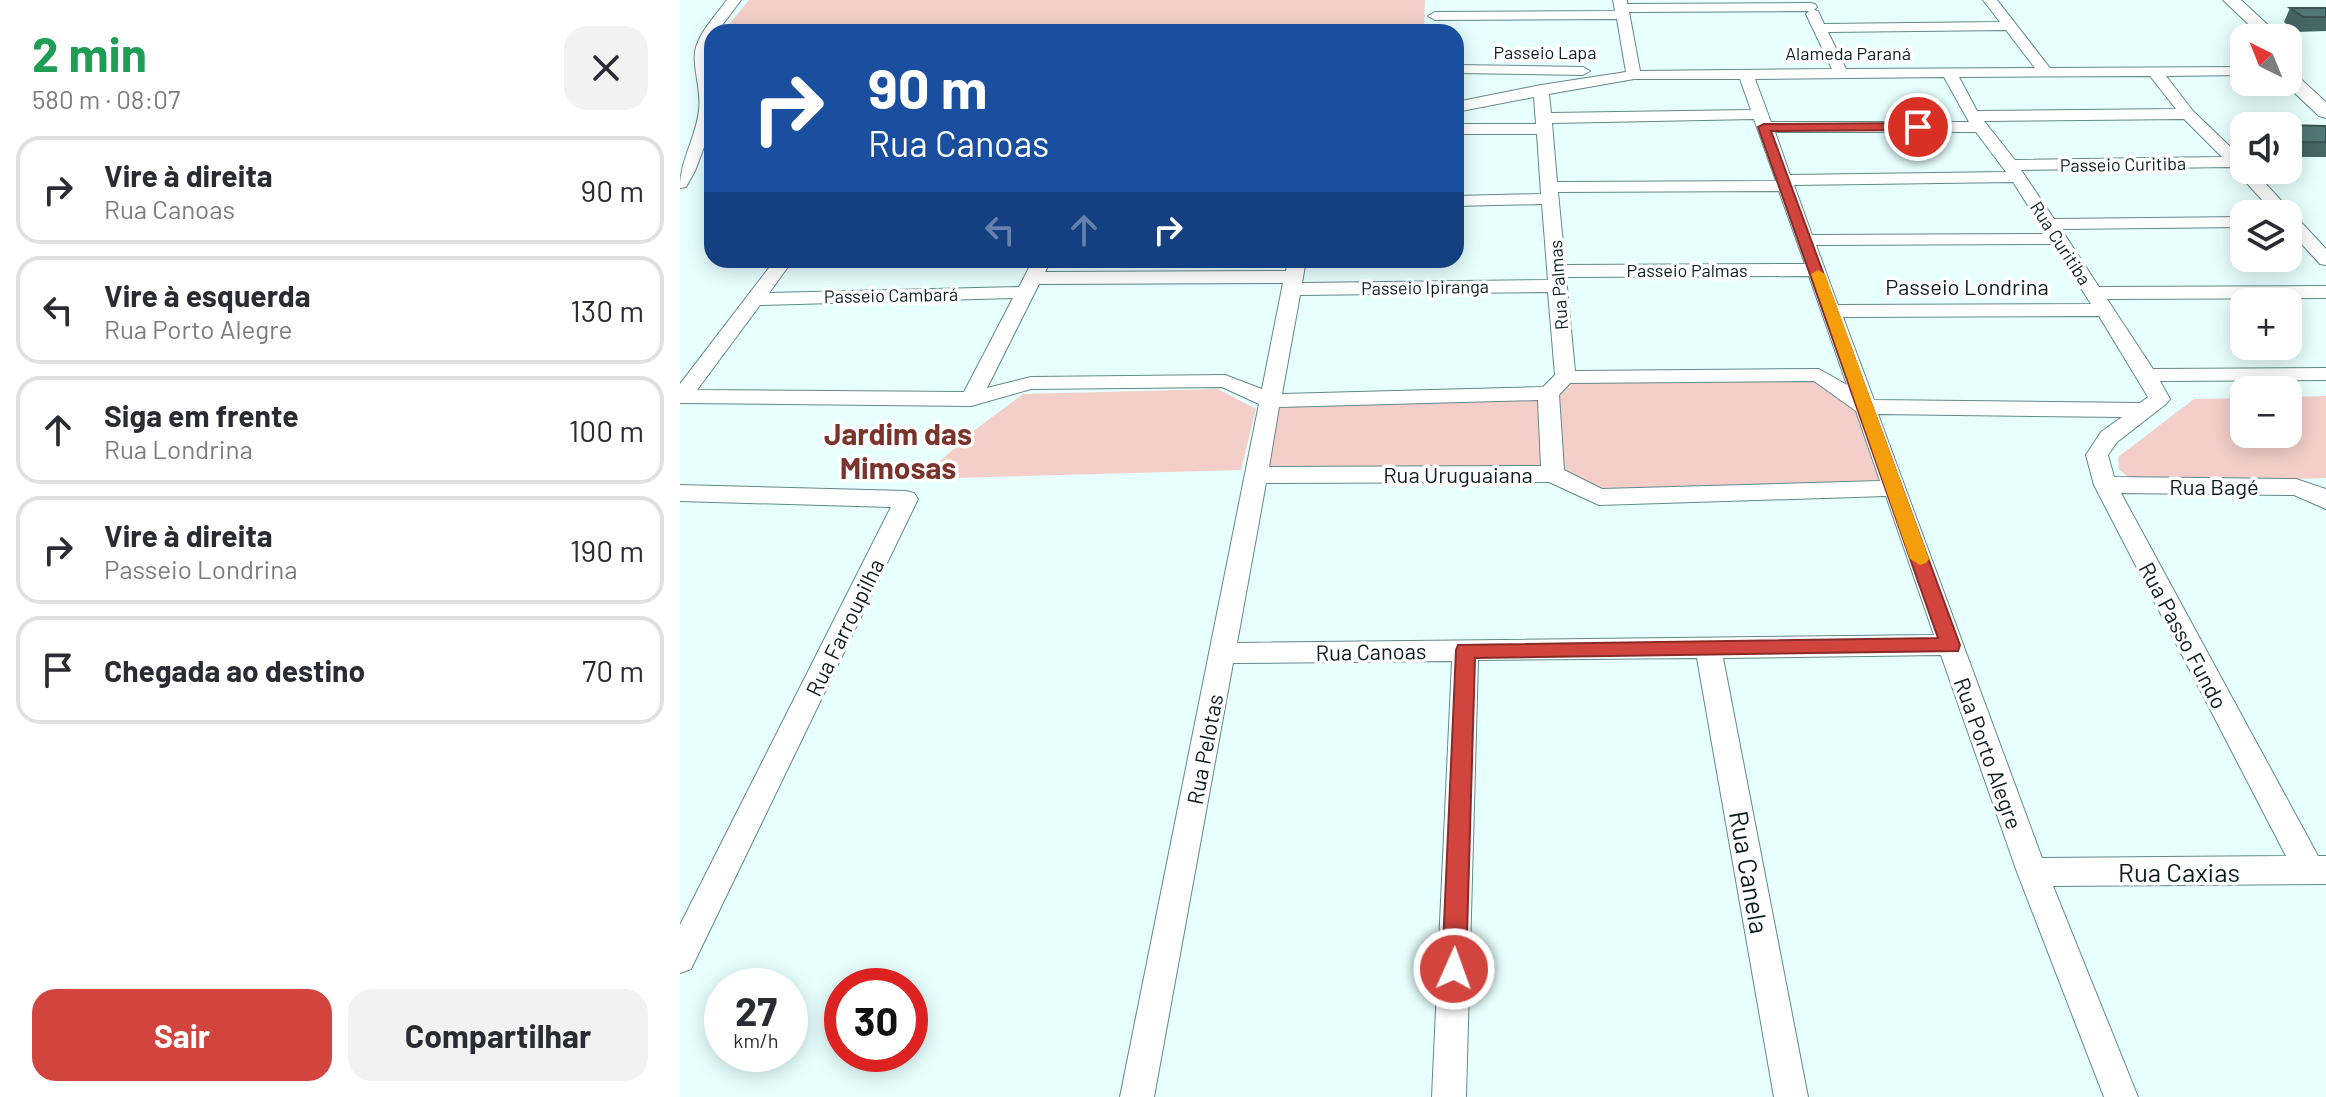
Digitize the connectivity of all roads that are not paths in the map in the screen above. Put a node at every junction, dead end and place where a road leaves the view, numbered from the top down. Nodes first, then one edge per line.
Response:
1 (734, 0) edge
2 (1436, 0) edge
3 (1990, 0) edge
4 (2231, 0) edge
5 (1808, 4) edge
6 (1622, 8) edge
7 (1435, 16) junction
8 (716, 24) edge
9 (1434, 24) edge
10 (2258, 24) edge
11 (2010, 26) junction
12 (1819, 28) junction
13 (1636, 66) junction
14 (1464, 69) edge
15 (2154, 71) junction
16 (2230, 71) edge
17 (2046, 72) junction
18 (1949, 73) junction
19 (1746, 74) junction
20 (1841, 74) junction
21 (1541, 89) junction
22 (2302, 90) edge
23 (1464, 106) edge
24 (2326, 112) edge
25 (2188, 114) junction
26 (1762, 121) junction
27 (1976, 121) junction
28 (1544, 123) junction
29 (1464, 128) edge
30 (704, 130) edge
31 (2230, 155) edge
32 (2230, 167) edge
33 (2014, 171) junction
34 (680, 183) edge
35 (1785, 183) junction
36 (2257, 184) edge
37 (1551, 193) junction
38 (1464, 200) edge
39 (2271, 200) edge
40 (2230, 223) edge
41 (2053, 231) junction
42 (2302, 234) edge
43 (1805, 240) junction
44 (2326, 260) edge
45 (778, 268) edge
46 (1816, 270) junction
47 (1294, 275) edge
48 (1034, 277) edge
49 (1558, 278) junction
50 (2326, 292) edge
51 (755, 299) junction
52 (2099, 301) junction
53 (1831, 311) junction
54 (2326, 374) edge
55 (2147, 375) junction
56 (1565, 377) junction
57 (1548, 393) junction
58 (681, 397) edge
59 (971, 399) junction
60 (1270, 401) junction
61 (1865, 407) junction
62 (2144, 410) junction
63 (1553, 474) junction
64 (1256, 475) junction
65 (2105, 485) junction
66 (1894, 488) junction
67 (680, 493) edge
68 (2324, 498) edge
69 (1951, 645) junction
70 (1708, 648) junction
71 (1465, 650) junction
72 (1223, 653) junction
73 (2317, 870) edge
74 (2032, 872) junction
75 (680, 958) edge
76 (1137, 1097) edge
77 (1449, 1097) edge
78 (1791, 1097) edge
79 (2121, 1097) edge

1 - 8 street
2 - 7 street
3 - 11 street
4 - 10 main road
5 - 6 street, Passeio Lapa
5 - 12 street
6 - 7 street, Passeio Lapa
6 - 13 street
7 - 9 street
11 - 12 street
11 - 17 street
12 - 20 street
13 - 14 street, Passeio Lapa
13 - 19 street, Alameda Paraná
13 - 21 street, Alameda Paraná
15 - 16 street, Alameda Paraná
15 - 17 street, Alameda Paraná
15 - 25 street
17 - 18 street, Alameda Paraná
18 - 20 street, Alameda Paraná
18 - 27 street, Rua Curitiba
19 - 20 street, Alameda Paraná
19 - 26 street, Rua Porto Alegre
21 - 23 street, Alameda Paraná
21 - 28 street, Rua Palmas
22 - 24 main road
25 - 27 street
25 - 31 street
26 - 27 street
26 - 28 street
26 - 35 street, Rua Porto Alegre
27 - 33 street, Rua Curitiba
28 - 29 street
28 - 37 street, Rua Palmas
30 - 34 street
32 - 33 street, Passeio Curitiba
33 - 35 street
33 - 41 street, Rua Curitiba
35 - 37 street
35 - 43 street, Rua Porto Alegre
36 - 39 street
37 - 38 street
37 - 49 street, Rua Palmas
40 - 41 street
41 - 43 street
41 - 52 street, Rua Curitiba
42 - 44 street
43 - 46 street, Rua Porto Alegre
45 - 51 street
46 - 49 street, Passeio Palmas
46 - 53 street, Rua Porto Alegre
47 - 48 street, Passeio Ipiranga
47 - 49 street, Passeio Ipiranga
47 - 60 street, Rua Pelotas
48 - 51 street, Passeio Cambará
48 - 59 street
49 - 56 street, Rua Palmas
50 - 52 street
51 - 58 street
52 - 53 street, Passeio Londrina
52 - 55 street, Rua Curitiba
53 - 61 street, Rua Porto Alegre
54 - 55 street
55 - 62 street
56 - 57 street
56 - 61 street
57 - 60 street
57 - 63 street
58 - 59 street
59 - 60 street
60 - 64 street, Rua Pelotas
61 - 62 street
61 - 66 street, Rua Porto Alegre
62 - 65 street, Rua Passo Fundo
63 - 64 street, Rua Uruguaiana
63 - 66 street, Rua Uruguaiana
64 - 72 street, Rua Pelotas
65 - 68 street, Rua Bagé
65 - 73 street, Rua Passo Fundo
66 - 69 street, Rua Porto Alegre
67 - 75 street, Rua Farroupilha
69 - 70 street, Rua Canoas
69 - 74 street, Rua Porto Alegre
70 - 71 street, Rua Canoas
70 - 78 street, Rua Canela
71 - 72 street, Rua Canoas
71 - 77 street
72 - 76 street, Rua Pelotas
73 - 74 street, Rua Caxias
74 - 79 street, Rua Porto Alegre

